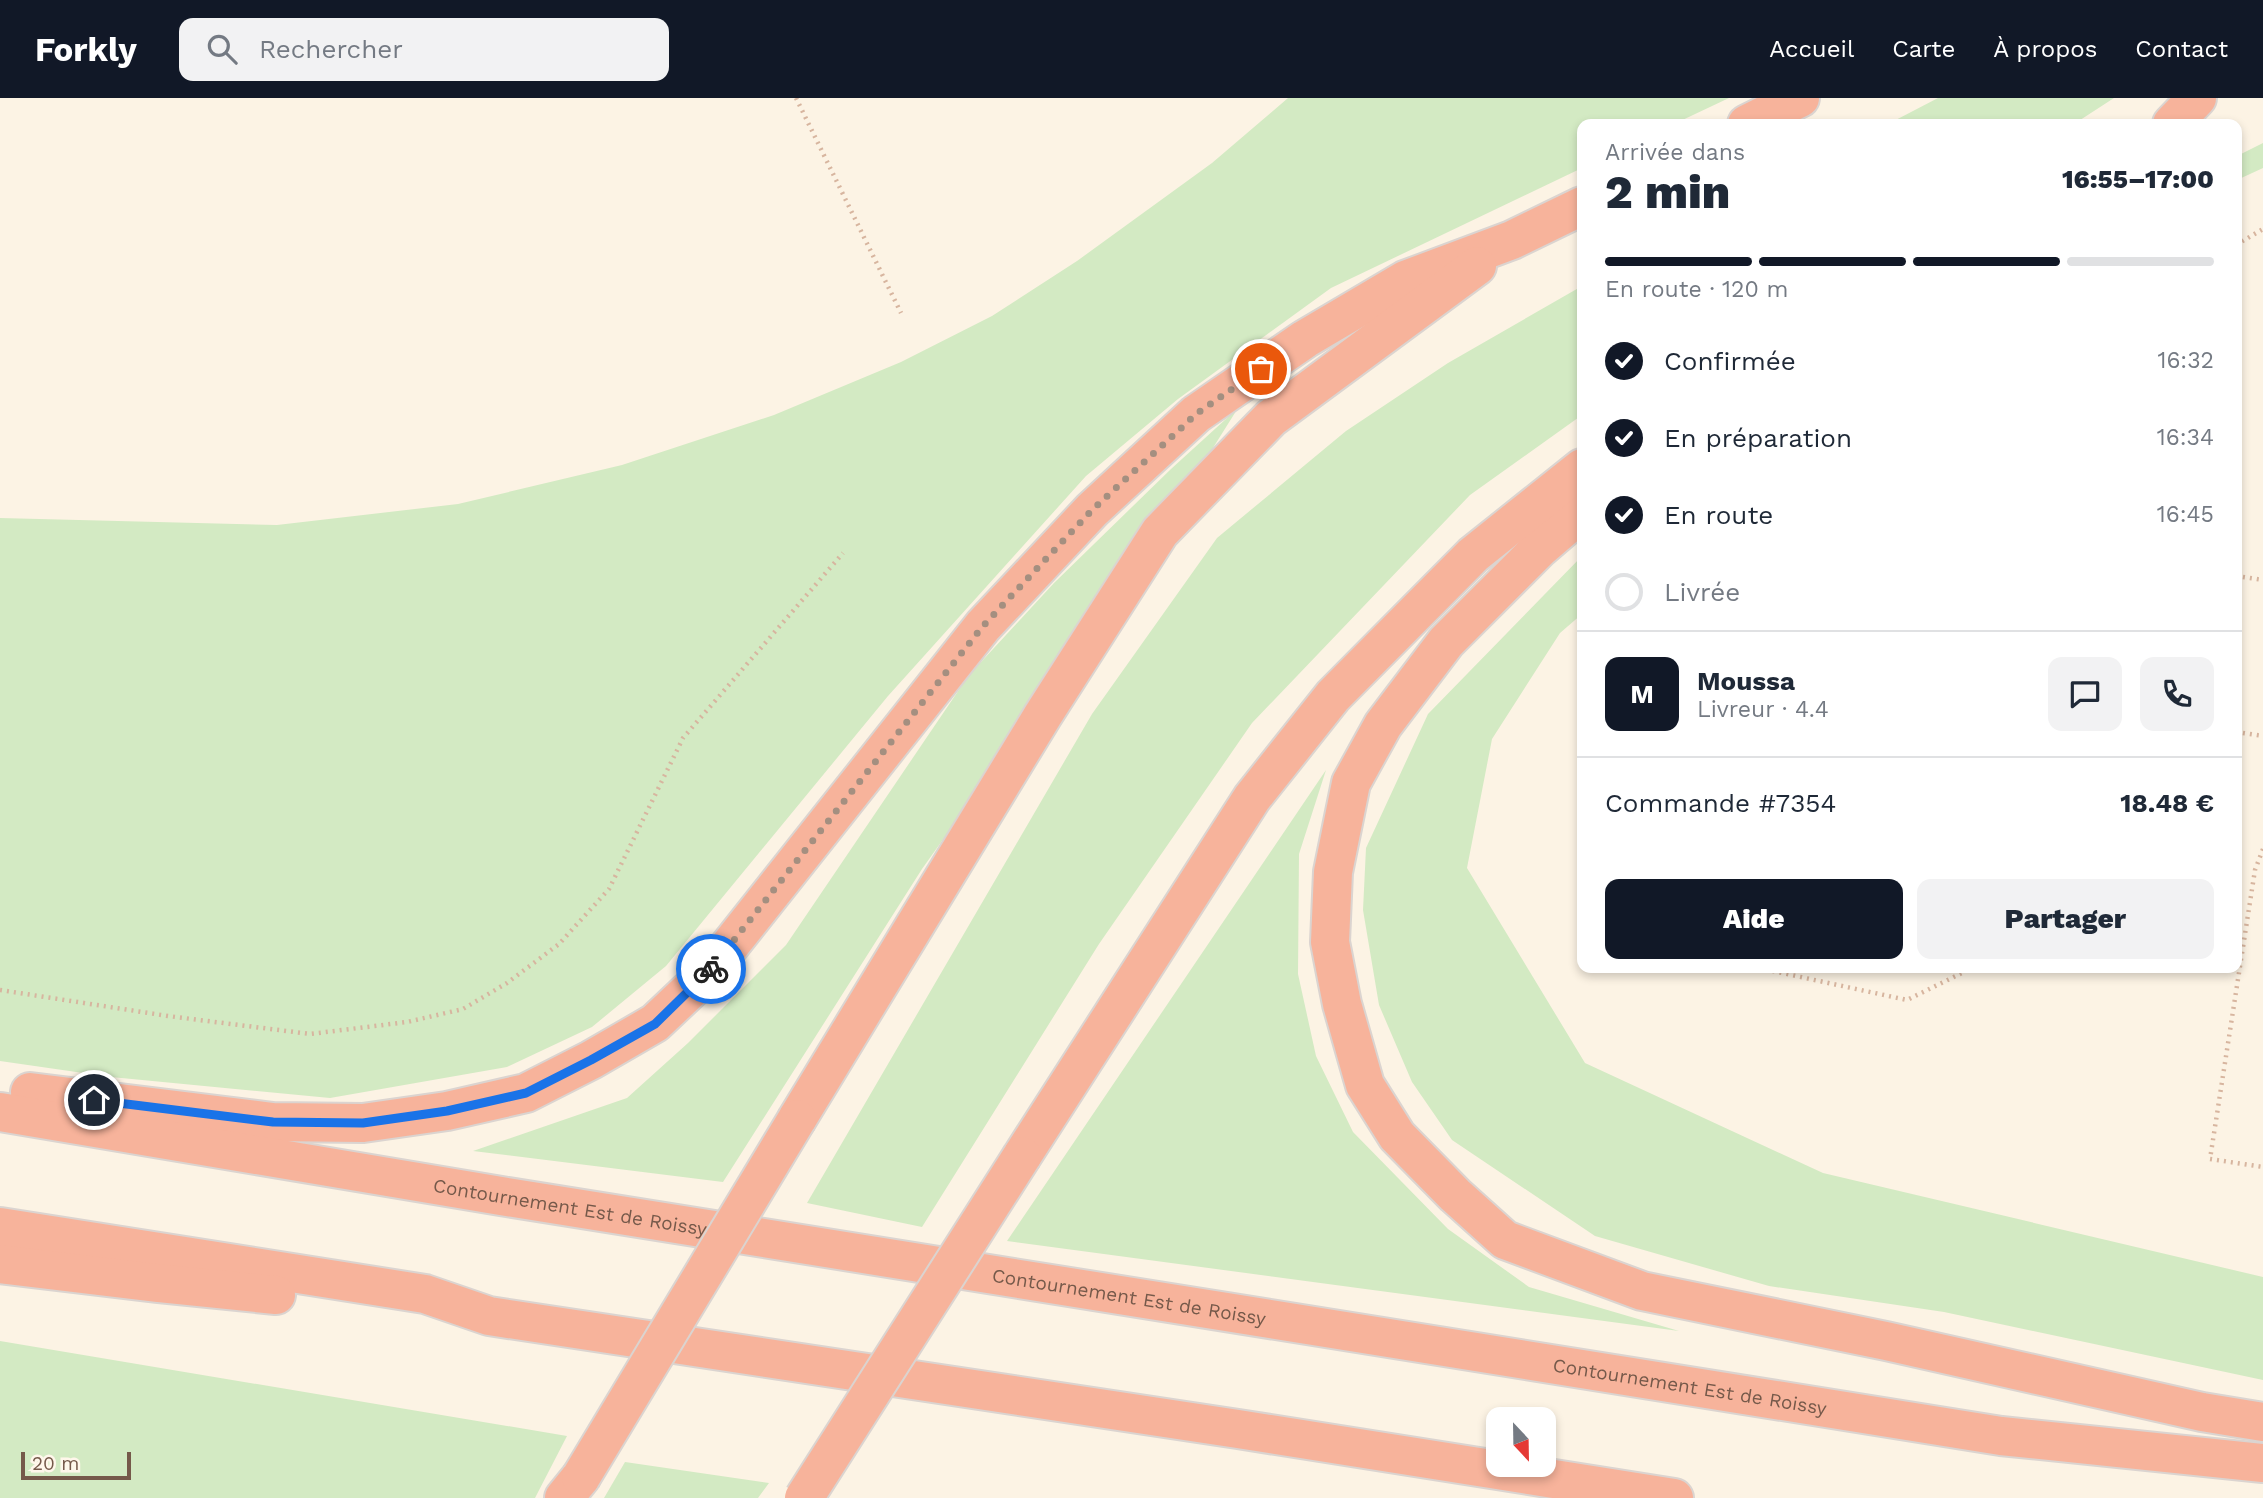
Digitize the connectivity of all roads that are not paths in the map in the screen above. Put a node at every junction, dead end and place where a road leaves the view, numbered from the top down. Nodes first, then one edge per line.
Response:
1 (1800, 98) edge
2 (2197, 98) edge
3 (1757, 119) edge
4 (2177, 119) edge
5 (1577, 208) edge
6 (1512, 240) junction
7 (1577, 472) edge
8 (1577, 516) edge
9 (0, 1089) edge
10 (0, 1112) edge
11 (0, 1227) edge
12 (0, 1264) edge
13 (489, 1315) junction
14 (2263, 1422) edge
15 (2263, 1463) edge
16 (573, 1487) edge
17 (804, 1498) edge
18 (1674, 1498) edge

1 - 3 highway
2 - 4 highway
5 - 6 highway
6 - 9 highway
6 - 16 highway, bridge
7 - 17 highway, bridge
8 - 14 highway
10 - 15 highway, Contournement Est de Roissy
11 - 13 highway
12 - 13 highway
13 - 18 highway

